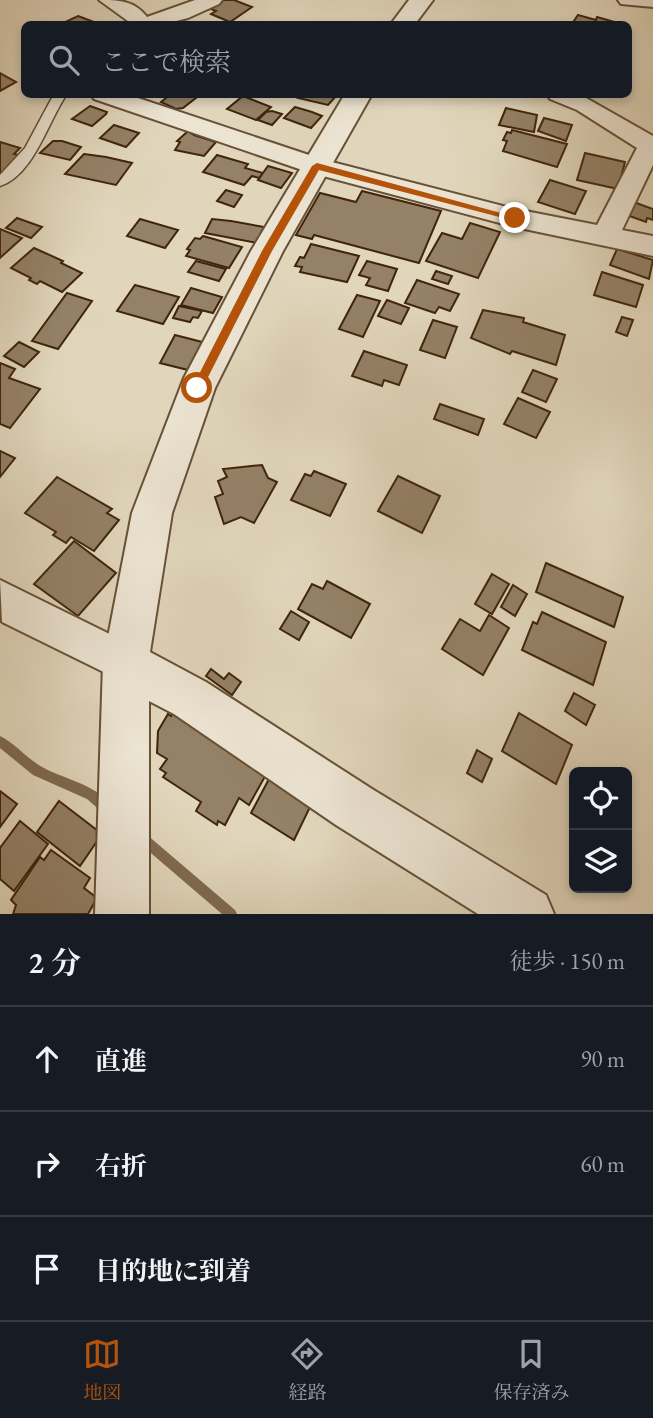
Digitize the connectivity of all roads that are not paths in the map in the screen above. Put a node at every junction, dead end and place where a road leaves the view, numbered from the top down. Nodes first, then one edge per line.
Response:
1 (109, 0) edge
2 (212, 0) edge
3 (421, 0) edge
4 (628, 0) edge
5 (653, 1) edge
6 (140, 21) edge
7 (153, 21) edge
8 (405, 21) edge
9 (58, 98) edge
10 (114, 98) edge
11 (357, 98) edge
12 (569, 98) edge
13 (651, 146) edge
14 (317, 166) junction
15 (0, 182) edge
16 (605, 237) junction
17 (653, 246) edge
18 (0, 598) edge
19 (126, 663) junction
20 (122, 914) edge
21 (527, 914) edge

1 - 6 street
2 - 7 street
3 - 8 street
4 - 5 street
9 - 15 lane
10 - 14 street
11 - 14 street
12 - 13 street
13 - 16 street
14 - 16 street
14 - 19 street
16 - 17 street
18 - 19 street
19 - 20 street
19 - 21 street

